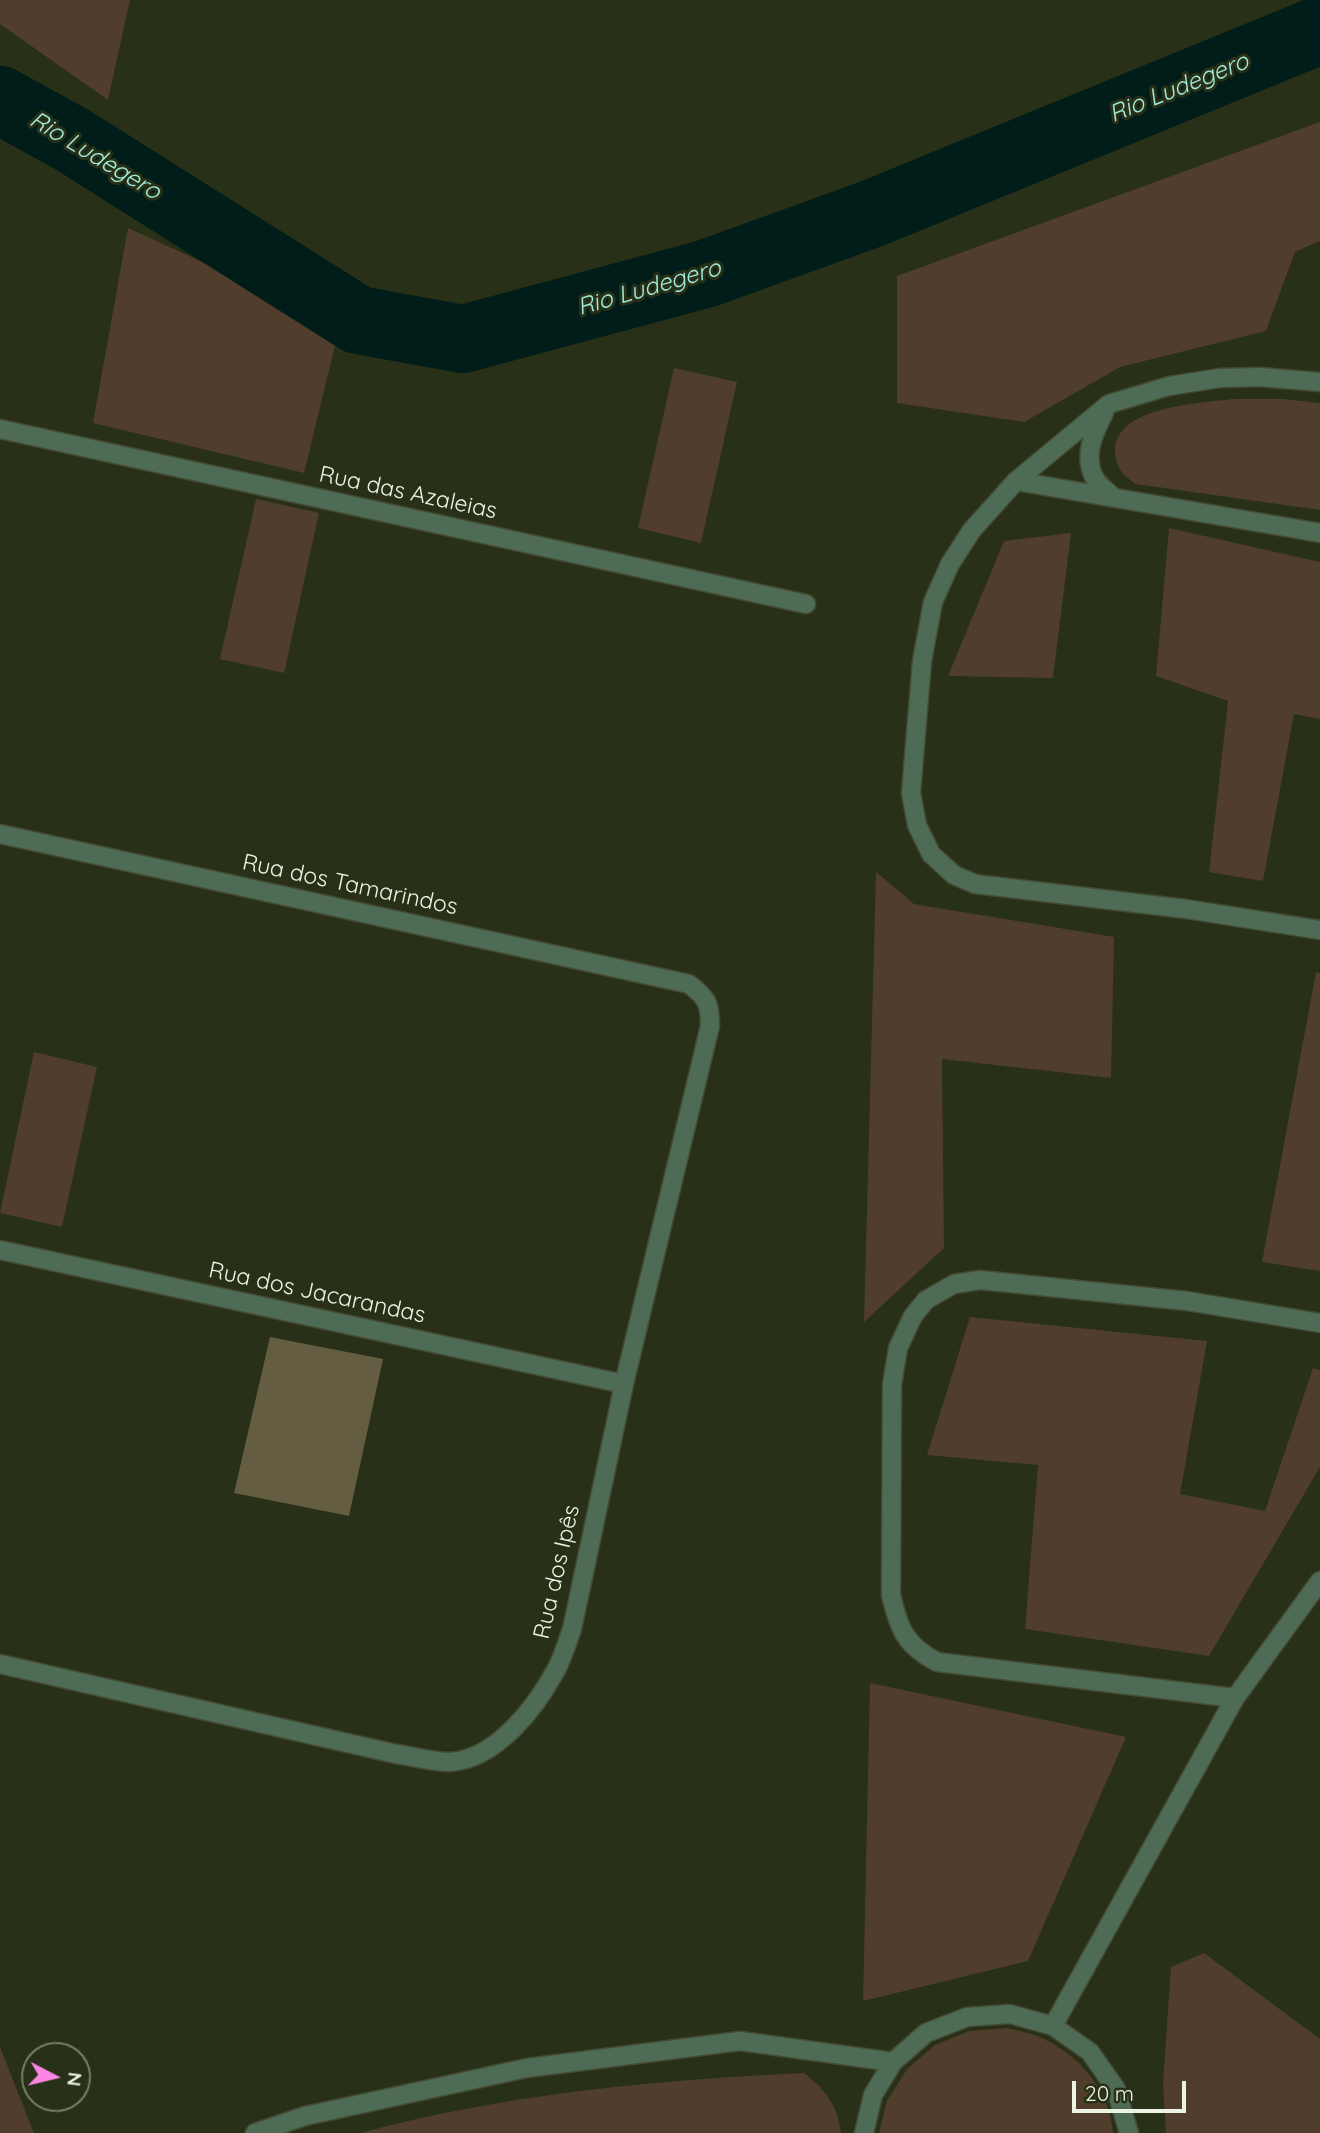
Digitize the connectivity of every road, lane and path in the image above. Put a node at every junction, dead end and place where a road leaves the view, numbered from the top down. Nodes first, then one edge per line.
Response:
1 (1320, 382) edge
2 (1109, 404) junction
3 (0, 429) edge
4 (1016, 481) junction
5 (1113, 497) junction
6 (1320, 533) edge
7 (806, 604) dead end
8 (0, 834) edge
9 (1320, 930) edge
10 (689, 984) joint
11 (0, 1250) edge
12 (1320, 1323) edge
13 (624, 1384) junction
14 (1320, 1581) edge
15 (0, 1664) edge
16 (1234, 1698) junction
17 (1053, 2026) junction
18 (893, 2062) junction
19 (256, 2133) edge
20 (864, 2133) edge
21 (1129, 2133) edge

1 - 2 street
2 - 4 street
2 - 5 street
3 - 7 street, Rua das Azaleias
4 - 5 street
4 - 9 street
5 - 6 street
8 - 10 street, Rua dos Tamarindos
10 - 13 street, Rua dos Ipês
11 - 13 street, Rua dos Jacarandas
12 - 16 street
13 - 15 street, Rua dos Ipês
14 - 16 street
16 - 17 street
17 - 18 street
17 - 21 street
18 - 19 street
18 - 20 street

